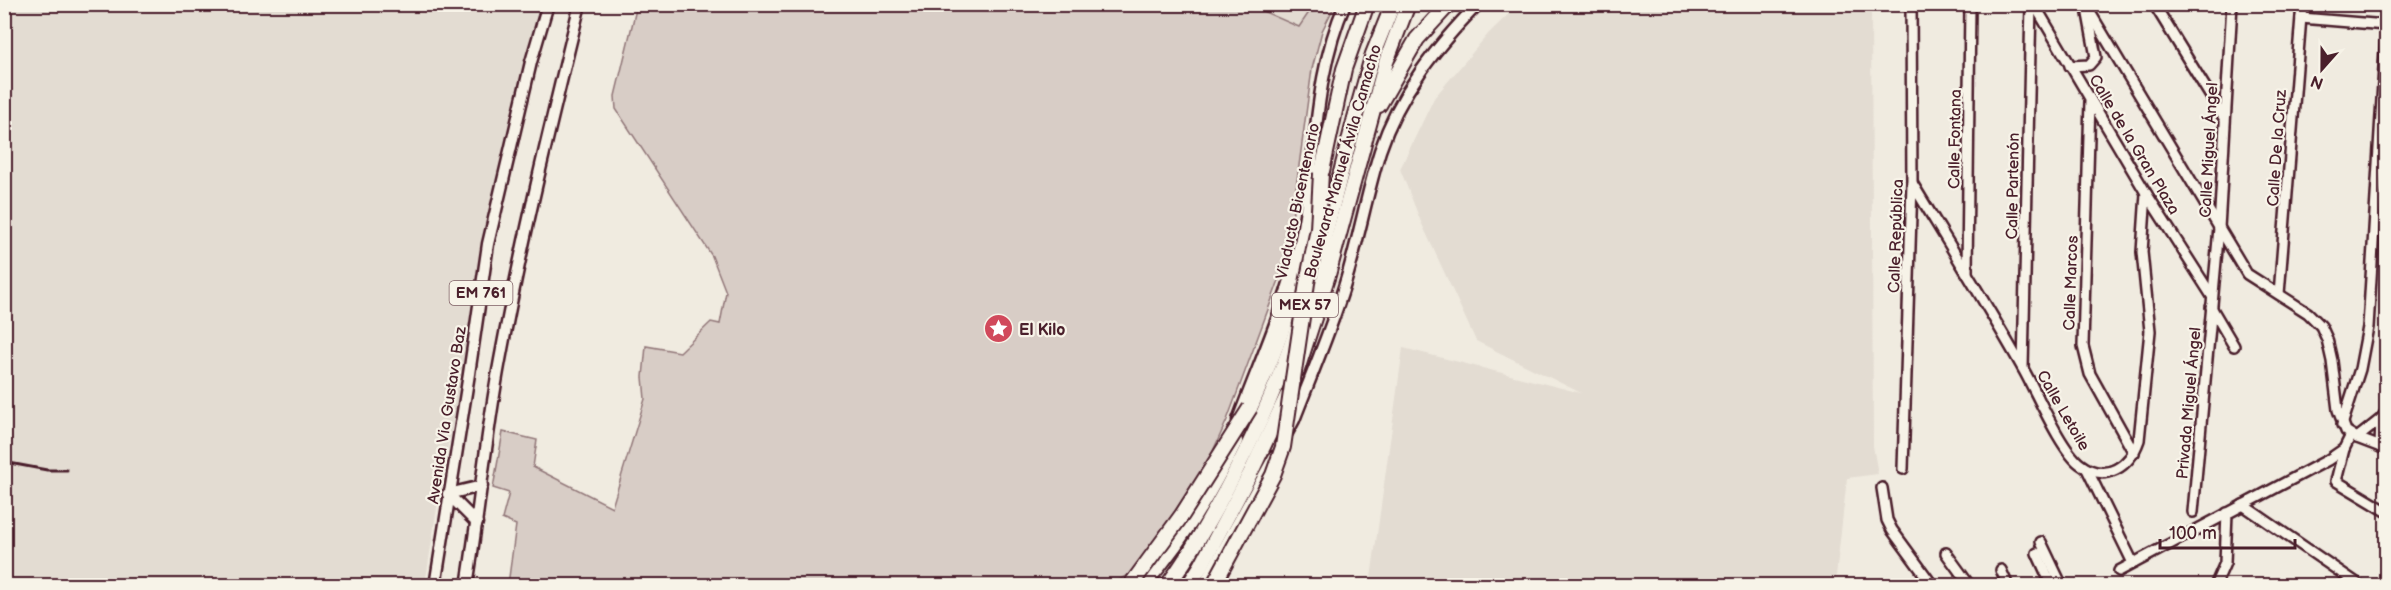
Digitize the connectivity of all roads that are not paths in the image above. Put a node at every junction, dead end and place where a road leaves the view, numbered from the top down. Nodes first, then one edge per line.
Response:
1 (548, 4) edge
2 (580, 4) edge
3 (1345, 4) edge
4 (1367, 4) edge
5 (1393, 4) edge
6 (1408, 4) edge
7 (1449, 4) edge
8 (1478, 4) edge
9 (1911, 4) edge
10 (1970, 4) edge
11 (2033, 4) edge
12 (2154, 4) edge
13 (2302, 4) edge
14 (2086, 5) edge
15 (2230, 7) edge
16 (2301, 18) junction
17 (2386, 25) edge
18 (2386, 34) edge
19 (2070, 66) junction
20 (2090, 101) junction
21 (2224, 118) junction
22 (1366, 128) junction
23 (1321, 173) junction
24 (1912, 183) junction
25 (2146, 193) junction
26 (2219, 228) junction
27 (1967, 274) junction
28 (2279, 294) junction
29 (2212, 296) junction
30 (2211, 307) junction
31 (2234, 346) dead end
32 (2023, 368) junction
33 (1250, 408) junction
34 (2384, 416) edge
35 (2349, 432) junction
36 (2383, 448) edge
37 (2343, 449) junction
38 (2134, 453) junction
39 (1903, 469) dead end
40 (2087, 469) junction
41 (482, 486) junction
42 (1882, 488) dead end
43 (448, 494) junction
44 (2243, 505) junction
45 (2386, 511) edge
46 (2193, 512) dead end
47 (2228, 513) junction
48 (477, 523) junction
49 (2042, 542) dead end
50 (1946, 553) dead end
51 (2037, 553) dead end
52 (2133, 563) junction
53 (2001, 570) dead end
54 (2119, 571) dead end
55 (435, 585) edge
56 (467, 585) edge
57 (1130, 585) edge
58 (1136, 585) edge
59 (1142, 585) edge
60 (1167, 585) edge
61 (1188, 585) edge
62 (1203, 585) edge
63 (1213, 585) edge
64 (1933, 585) edge
65 (1970, 585) edge
66 (2008, 585) edge
67 (2052, 585) edge
68 (2062, 585) edge
69 (2215, 585) edge
70 (2361, 585) edge

1 - 43 main road, Avenida Via Gustavo Baz / EM 761
2 - 41 main road
3 - 58 main road, Boulevard Manuel Ávila Camacho
4 - 23 highway, Viaducto Bicentenario
5 - 60 highway, Boulevard Manuel Ávila Camacho / MEX 57
6 - 22 highway, Boulevard Manuel Ávila Camacho / MEX 57
7 - 22 highway, MEX 57
8 - 62 main road, Boulevard Manuel Ávila Camacho
9 - 24 street, Calle República
10 - 27 street, Calle Fontana
11 - 19 street, Calle de la Gran Plaza
11 - 32 street, Calle Partenón
12 - 21 street
13 - 16 street, Calle De la Cruz
14 - 19 street
14 - 26 street, Calle de la Gran Plaza
15 - 21 street, Calle Miguel Ángel
16 - 17 street
16 - 28 street, Calle De la Cruz
18 - 35 street
19 - 20 street, Calle de la Gran Plaza
20 - 25 street, Calle de la Gran Plaza
20 - 38 street, Calle Marcos
21 - 26 street, Calle Miguel Ángel
22 - 61 highway, Boulevard Manuel Ávila Camacho / MEX 57
23 - 33 highway, Viaducto Bicentenario, bridge
23 - 63 highway, bridge
24 - 27 street, Calle Letoile
24 - 39 street, Calle República
25 - 29 street, Calle de la Gran Plaza
25 - 38 street
26 - 28 street, Calle de la Gran Plaza
26 - 29 street, Calle Miguel Ángel
27 - 32 street, Calle Letoile
28 - 35 street, Calle de la Gran Plaza
29 - 30 street, Privada Miguel Ángel
30 - 31 street
30 - 46 street, Privada Miguel Ángel
32 - 40 street, Calle Letoile
33 - 57 highway, bridge
33 - 59 highway, Viaducto Bicentenario, bridge
34 - 35 street
34 - 36 street
35 - 36 street
35 - 37 street
37 - 44 street
37 - 45 street
38 - 40 street, Calle Letoile
40 - 52 street
41 - 43 main road
41 - 48 main road
42 - 64 street
43 - 48 main road
43 - 55 main road, Avenida Via Gustavo Baz / EM 761
44 - 47 street
44 - 70 street
47 - 52 street
47 - 69 street
48 - 56 main road
49 - 68 street
50 - 65 street
51 - 67 street
52 - 54 street
53 - 66 street

